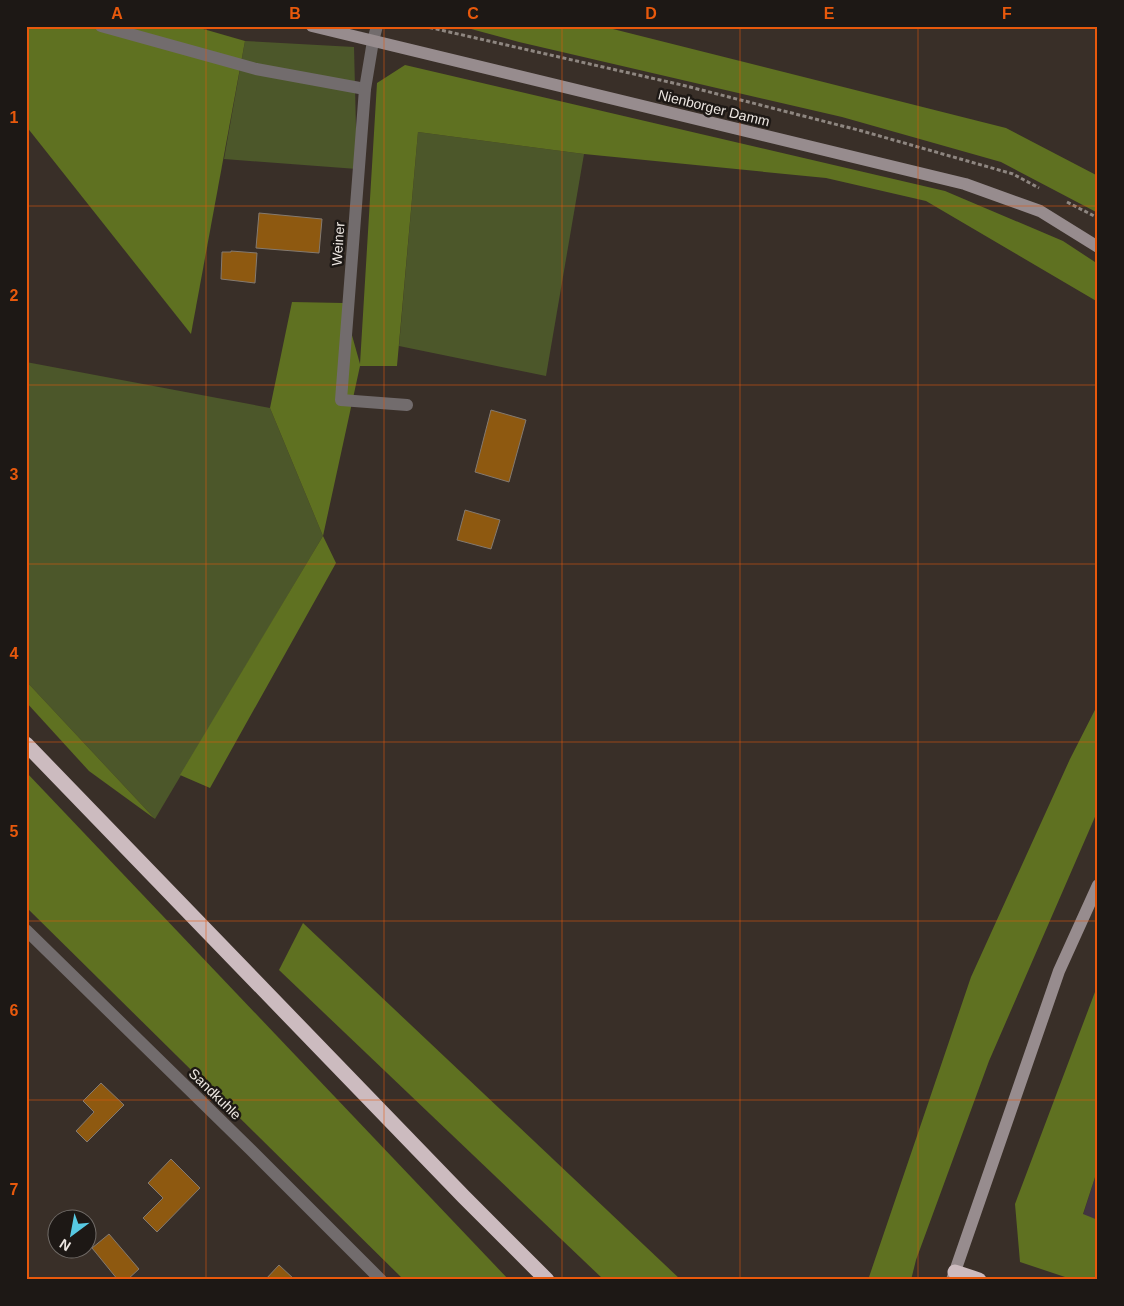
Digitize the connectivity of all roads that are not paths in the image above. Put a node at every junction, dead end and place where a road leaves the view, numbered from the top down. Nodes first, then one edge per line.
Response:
1 (101, 26) edge
2 (312, 26) edge
3 (377, 26) edge
4 (373, 41) junction
5 (365, 89) junction
6 (1098, 247) edge
7 (407, 405) dead end
8 (26, 744) edge
9 (1098, 885) edge
10 (26, 930) edge
11 (953, 1276) edge
12 (381, 1280) edge
13 (548, 1280) edge
14 (979, 1280) edge

1 - 5 street
2 - 4 street, Nienborger Damm
3 - 4 street, Weiner
4 - 5 street, Weiner
4 - 6 street, Nienborger Damm
5 - 7 street, Weiner
8 - 13 highway
9 - 11 street
10 - 12 street, Sandkuhle
11 - 14 highway

